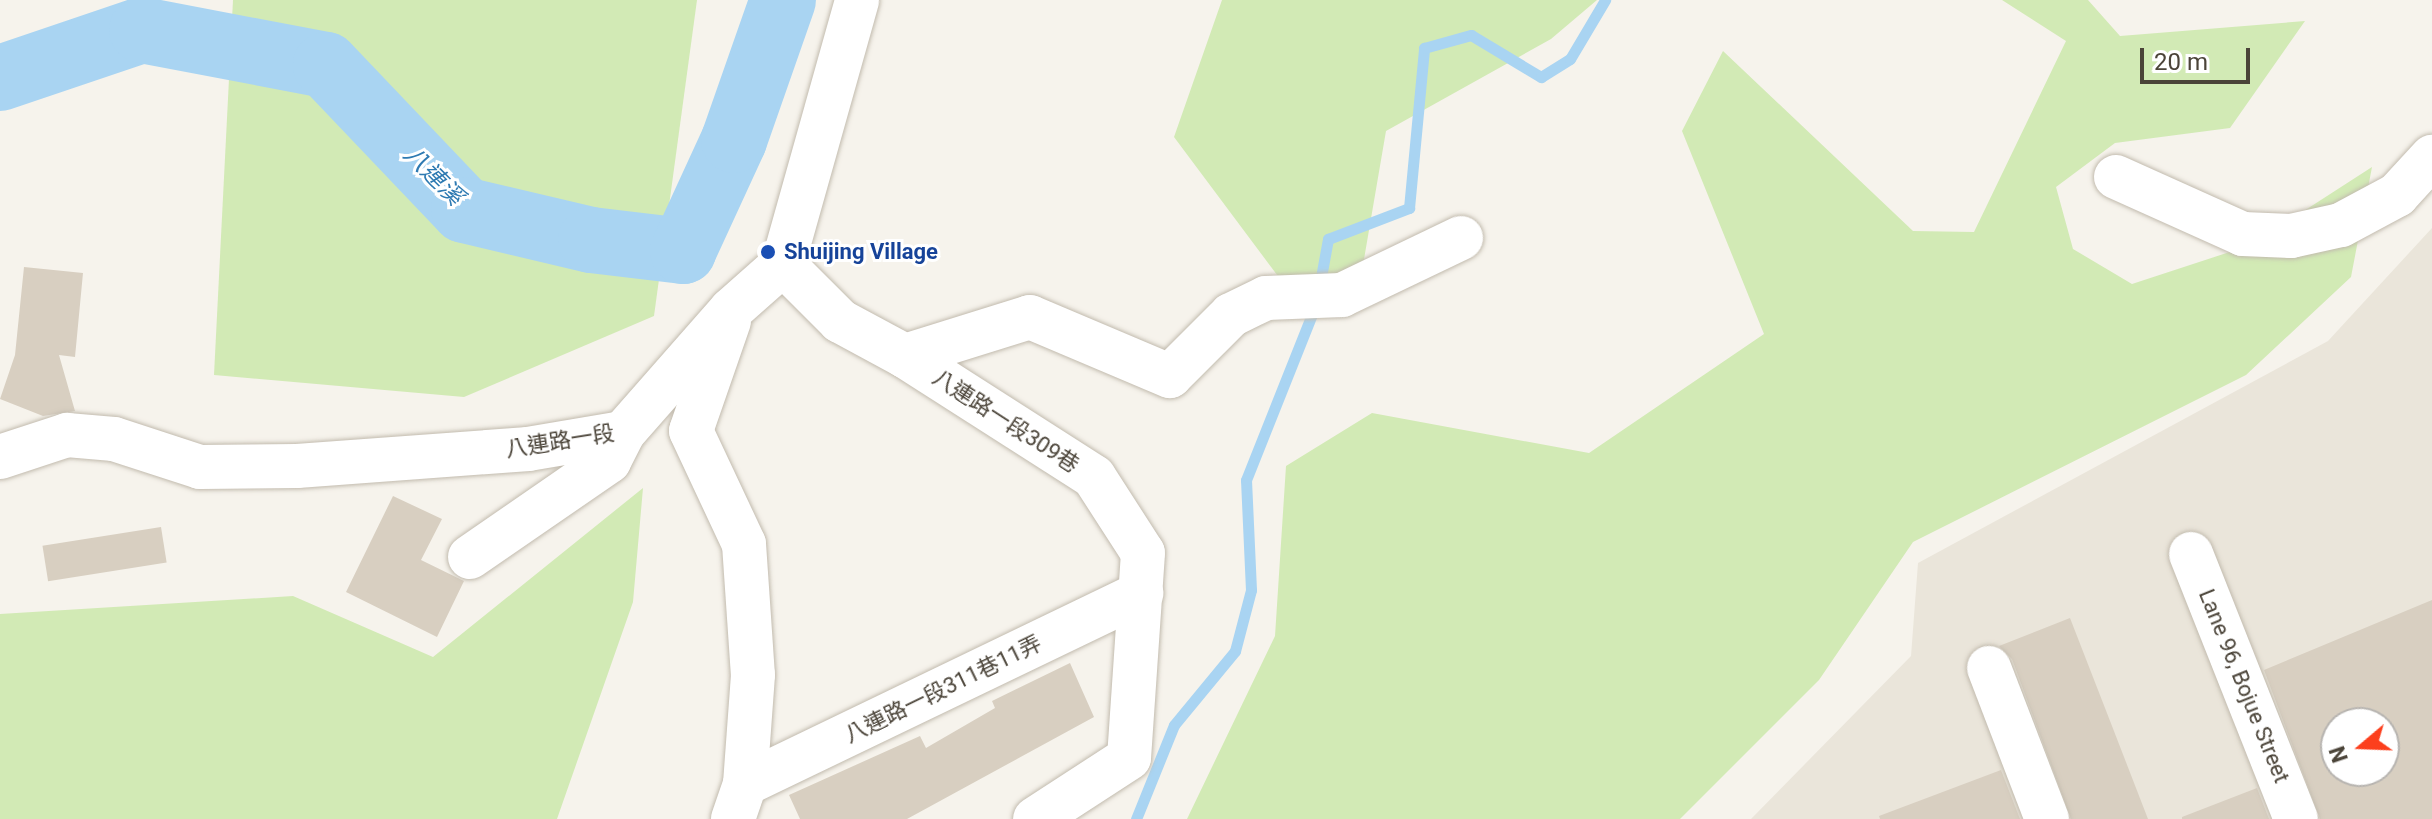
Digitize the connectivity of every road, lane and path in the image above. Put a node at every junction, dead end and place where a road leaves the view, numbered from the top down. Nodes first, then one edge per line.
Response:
1 (857, 0) edge
2 (2432, 157) edge
3 (2116, 177) dead end
4 (1461, 238) dead end
5 (783, 264) junction
6 (731, 310) junction
7 (905, 356) junction
8 (623, 433) junction
9 (0, 457) edge
10 (2191, 554) dead end
11 (470, 557) dead end
12 (1141, 608) junction
13 (1989, 668) dead end
14 (739, 802) edge
15 (1035, 819) edge
16 (2047, 819) edge
17 (2296, 819) edge

1 - 5 street
2 - 3 street
4 - 7 street, 八連路一段309巷
5 - 6 street, 八連路一段
5 - 7 street, 八連路一段309巷
6 - 8 street, 八連路一段
6 - 14 street
7 - 12 street, 八連路一段309巷
8 - 9 street, 八連路一段
8 - 11 street
10 - 17 street, Lane 96, Bojue Street
12 - 14 street, 八連路一段311巷11弄
12 - 15 street, 八連路一段309巷
13 - 16 street

